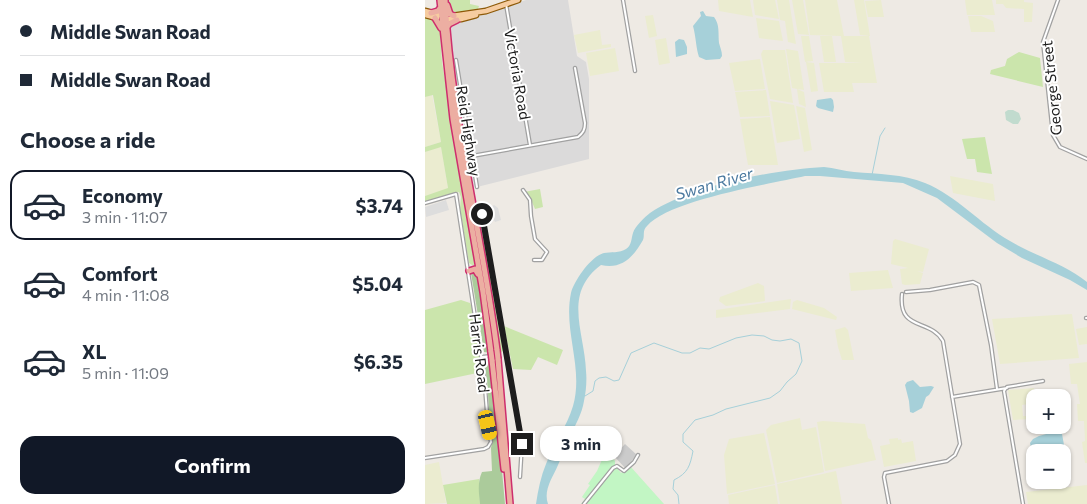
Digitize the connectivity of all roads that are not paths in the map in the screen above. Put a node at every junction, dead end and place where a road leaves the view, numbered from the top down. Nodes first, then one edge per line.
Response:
1 (440, 0) edge
2 (445, 0) edge
3 (518, 0) edge
4 (623, 0) edge
5 (1058, 0) edge
6 (506, 4) junction
7 (441, 7) junction
8 (428, 12) edge
9 (425, 15) edge
10 (444, 17) junction
11 (435, 18) junction
12 (455, 18) junction
13 (444, 29) junction
14 (456, 60) dead end
15 (575, 68) dead end
16 (635, 71) dead end
17 (530, 145) junction
18 (472, 156) junction
19 (1087, 159) edge
20 (477, 187) dead end
21 (523, 190) dead end
22 (472, 197) junction
23 (425, 203) edge
24 (481, 214) junction
25 (478, 233) junction
26 (475, 246) junction
27 (534, 260) dead end
28 (468, 268) junction
29 (483, 292) junction
30 (906, 292) dead end
31 (901, 294) dead end
32 (494, 351) junction
33 (506, 354) junction
34 (482, 357) junction
35 (1043, 381) dead end
36 (1007, 388) junction
37 (997, 389) junction
38 (952, 397) junction
39 (638, 455) dead end
40 (425, 458) edge
41 (520, 477) dead end
42 (509, 504) edge
43 (584, 504) edge
44 (889, 504) edge
45 (1023, 504) edge

1 - 7 highway, Reid Highway
2 - 10 highway, Reid Highway
2 - 12 highway
3 - 6 main road
4 - 16 street
5 - 19 street, George Street
6 - 12 main road
6 - 17 street, Victoria Road
7 - 8 highway
7 - 10 highway, Reid Highway
8 - 10 main road
9 - 11 main road
10 - 11 main road
10 - 12 main road
10 - 13 highway, Reid Highway
11 - 13 highway
12 - 13 highway
13 - 22 highway, Reid Highway
13 - 26 highway, Reid Highway
14 - 18 street
15 - 17 street
17 - 18 street
18 - 20 street
21 - 27 street
22 - 24 highway
22 - 25 highway, Reid Highway
23 - 28 street, Harris Road
24 - 25 highway
24 - 33 street
25 - 32 highway, Reid Highway
26 - 28 highway
26 - 29 highway, Reid Highway
28 - 29 highway
28 - 34 street, Harris Road
29 - 32 highway, Reid Highway
30 - 37 street
31 - 38 street
32 - 42 highway, Reid Highway, bridge
33 - 34 street
33 - 41 street
34 - 40 street, Harris Road
35 - 36 street
36 - 37 street
36 - 45 street
37 - 38 street
38 - 44 street
39 - 43 street

